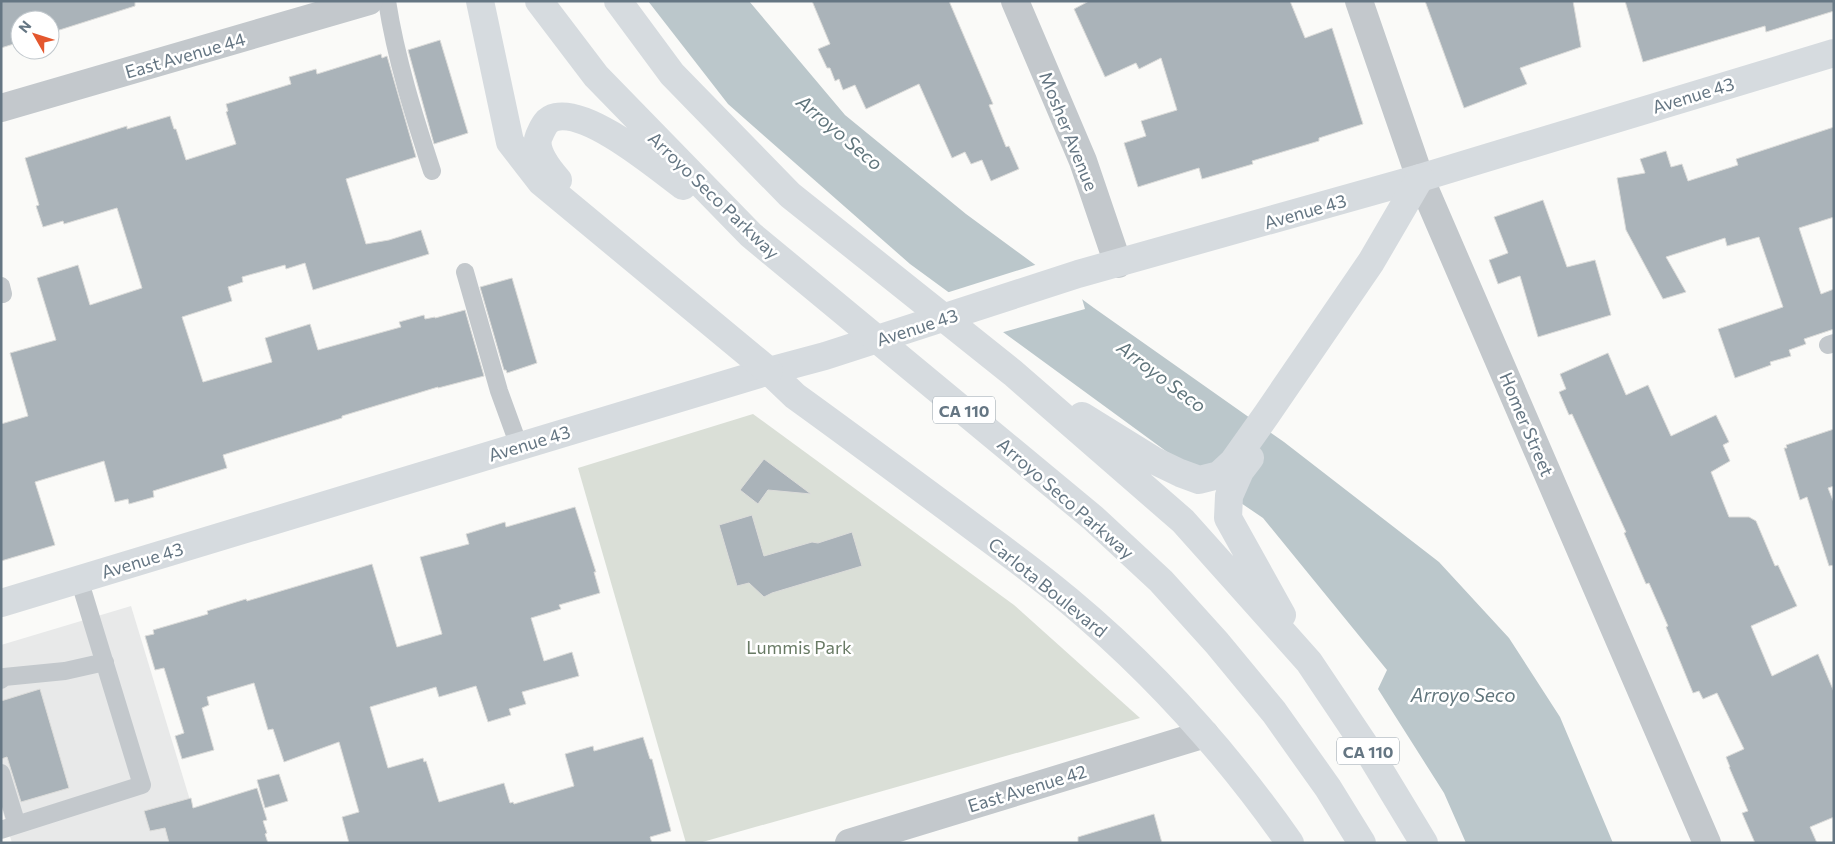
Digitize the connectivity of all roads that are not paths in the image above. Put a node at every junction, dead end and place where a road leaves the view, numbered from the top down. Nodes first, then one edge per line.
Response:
1 (369, 1) edge
2 (387, 1) edge
3 (480, 1) edge
4 (539, 1) edge
5 (618, 1) edge
6 (1015, 1) edge
7 (1359, 1) edge
8 (1834, 52) edge
9 (1, 108) edge
10 (432, 171) dead end
11 (1420, 178) junction
12 (603, 232) junction
13 (751, 235) junction
14 (1118, 264) junction
15 (465, 272) dead end
16 (1, 286) edge
17 (1, 294) edge
18 (769, 371) junction
19 (1013, 373) junction
20 (1273, 418) junction
21 (519, 446) junction
22 (79, 579) junction
23 (1, 603) edge
24 (105, 662) junction
25 (1309, 662) junction
26 (1, 680) edge
27 (1205, 734) junction
28 (1, 772) edge
29 (9, 828) edge
30 (849, 843) edge
31 (1290, 843) edge
32 (1362, 843) edge
33 (1424, 843) edge
34 (1707, 843) edge

1 - 9 street, East Avenue 44
2 - 10 lane
3 - 12 main road
4 - 13 main road, Arroyo Seco Parkway / CA 110
5 - 19 main road, CA 110
6 - 14 street, Mosher Avenue
7 - 11 street, Homer Street
8 - 11 main road, Avenue 43
11 - 14 main road, Avenue 43
11 - 20 main road
11 - 34 street, Homer Street
12 - 13 main road
12 - 18 main road, Carlota Boulevard
13 - 32 main road, Arroyo Seco Parkway / CA 110
14 - 18 main road, Avenue 43
15 - 21 lane
16 - 17 lane
18 - 21 main road, Avenue 43
18 - 27 main road, Carlota Boulevard
19 - 20 main road
19 - 25 main road, CA 110
20 - 25 main road
21 - 22 main road, Avenue 43
22 - 23 main road, Avenue 43
22 - 24 lane
24 - 26 lane
24 - 29 lane
25 - 33 main road, CA 110
27 - 30 street, East Avenue 42
27 - 31 main road, Carlota Boulevard
28 - 29 lane

